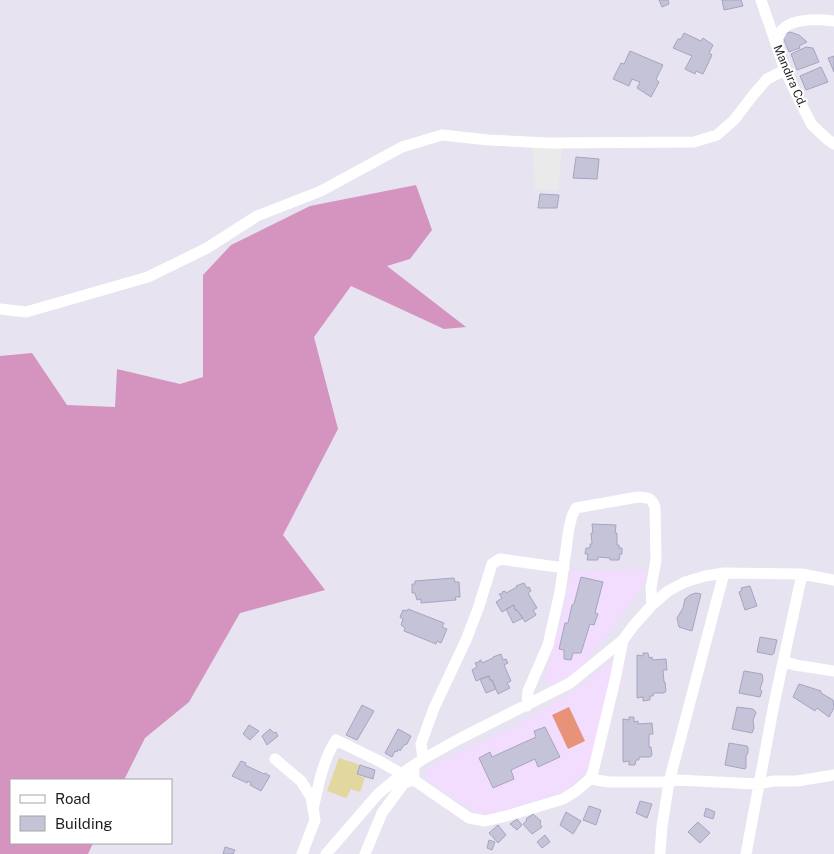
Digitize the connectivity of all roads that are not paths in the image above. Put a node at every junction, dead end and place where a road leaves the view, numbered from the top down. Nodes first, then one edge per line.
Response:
1 (761, 4) edge
2 (834, 21) edge
3 (775, 41) junction
4 (785, 70) junction
5 (834, 144) edge
6 (0, 309) edge
7 (564, 568) junction
8 (724, 574) junction
9 (802, 574) junction
10 (834, 580) edge
11 (652, 605) junction
12 (623, 640) junction
13 (784, 661) junction
14 (834, 671) edge
15 (527, 706) junction
16 (275, 760) dead end
17 (419, 762) junction
18 (402, 774) junction
19 (834, 775) edge
20 (414, 780) junction
21 (590, 780) junction
22 (669, 782) junction
23 (758, 784) junction
24 (313, 810) junction
25 (302, 854) edge
26 (326, 854) edge
27 (365, 854) edge
28 (660, 854) edge
29 (746, 854) edge

1 - 3 street, Mandıra Cd.
2 - 3 street
3 - 4 street, Mandıra Cd.
4 - 5 street, Mandıra Cd.
4 - 6 street
7 - 11 street
7 - 15 street
7 - 17 street
8 - 9 street
8 - 11 street
8 - 22 street
9 - 10 street
9 - 13 street
11 - 12 street
12 - 15 street
12 - 21 street
13 - 14 street
13 - 23 street
15 - 17 street
16 - 24 street
17 - 18 street
17 - 20 street
18 - 24 street
18 - 26 street
19 - 23 street
20 - 21 street
20 - 27 street
21 - 22 street
22 - 23 street
22 - 28 street
23 - 29 street
24 - 25 street

